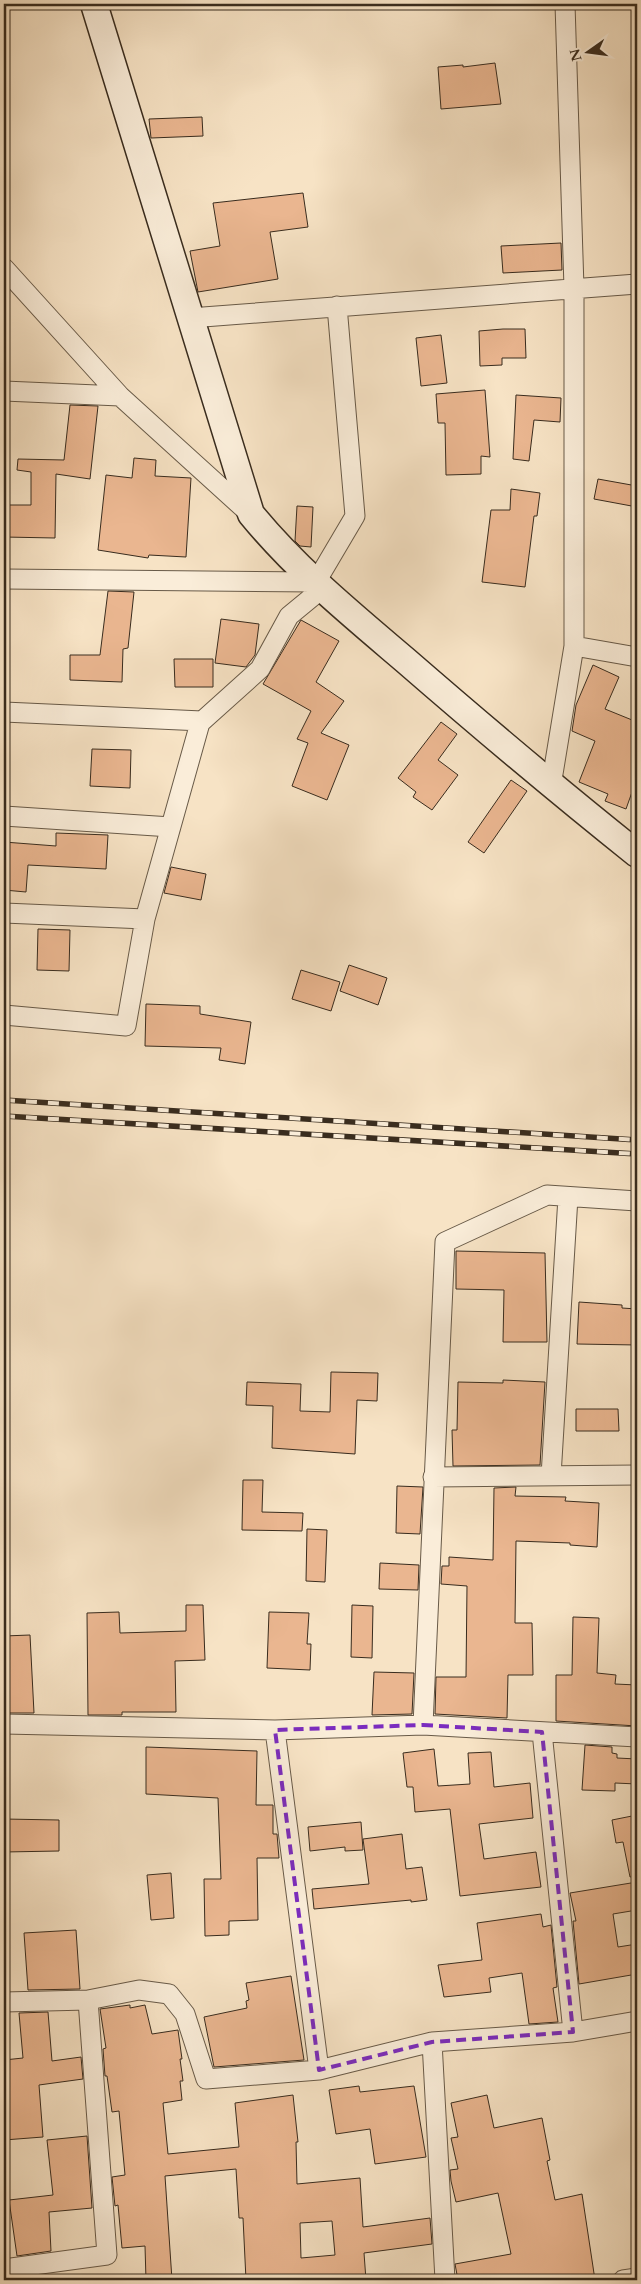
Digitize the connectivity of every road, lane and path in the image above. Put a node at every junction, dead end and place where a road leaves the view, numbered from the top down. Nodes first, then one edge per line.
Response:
1 (94, 4) edge
2 (564, 4) edge
3 (4, 268) edge
4 (637, 284) edge
5 (574, 288) junction
6 (337, 306) junction
7 (190, 318) junction
8 (4, 391) edge
9 (120, 396) junction
10 (251, 514) junction
11 (4, 579) edge
12 (320, 585) junction
13 (574, 646) junction
14 (637, 657) edge
15 (4, 712) edge
16 (202, 721) junction
17 (551, 786) junction
18 (4, 816) edge
19 (170, 827) junction
20 (637, 854) edge
21 (4, 913) edge
22 (145, 919) junction
23 (4, 1016) edge
24 (568, 1197) junction
25 (637, 1201) edge
26 (637, 1475) edge
27 (551, 1476) junction
28 (433, 1477) junction
29 (4, 1724) edge
30 (423, 1725) junction
31 (274, 1730) junction
32 (542, 1732) junction
33 (637, 1737) edge
34 (88, 2000) junction
35 (4, 2002) edge
36 (637, 2021) edge
37 (573, 2032) junction
38 (432, 2042) junction
39 (319, 2070) junction
40 (4, 2269) edge
41 (637, 2278) edge
42 (445, 2280) edge
43 (623, 2280) edge

1 - 7 main road
2 - 5 street
3 - 9 street
4 - 5 street
5 - 6 street
5 - 13 street
6 - 7 street
6 - 12 street
7 - 10 main road
8 - 9 street
9 - 10 street
10 - 12 main road
11 - 12 street
12 - 16 street
12 - 17 main road
13 - 14 street
13 - 17 street
15 - 16 street
16 - 19 street
17 - 20 main road
18 - 19 street
19 - 22 street
21 - 22 street
22 - 23 street
24 - 25 street
24 - 27 street
24 - 28 street
26 - 27 street
27 - 28 street
28 - 30 street
29 - 31 street
30 - 31 street
30 - 32 street
31 - 39 street
32 - 33 street
32 - 37 street
34 - 35 street
34 - 39 street
34 - 40 street
36 - 37 street
37 - 38 street
38 - 39 street
38 - 42 street
41 - 43 street

